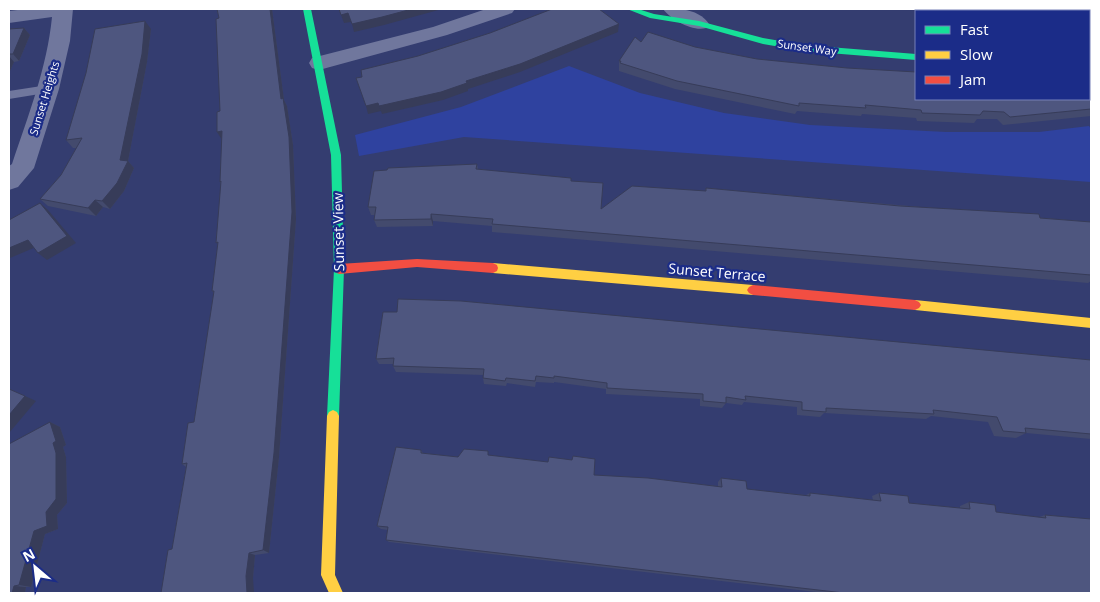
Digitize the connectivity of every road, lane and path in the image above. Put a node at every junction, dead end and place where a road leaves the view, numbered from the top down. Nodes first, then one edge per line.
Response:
1 (308, 9) edge
2 (504, 9) edge
3 (631, 9) edge
4 (673, 9) edge
5 (63, 10) edge
6 (9, 17) edge
7 (699, 24) junction
8 (915, 57) edge
9 (319, 63) junction
10 (48, 89) junction
11 (9, 95) edge
12 (9, 181) edge
13 (339, 269) junction
14 (1091, 323) edge
15 (336, 593) edge

1 - 9 street, Sunset View
2 - 9 street
3 - 7 street, Sunset Way
4 - 7 street, Sunset Way
5 - 6 street
5 - 10 street, Sunset Heights
7 - 8 street, Sunset Way
9 - 13 street, Sunset View
10 - 11 lane
10 - 12 street, Sunset Heights
13 - 14 street, Sunset Terrace
13 - 15 street, Sunset View

